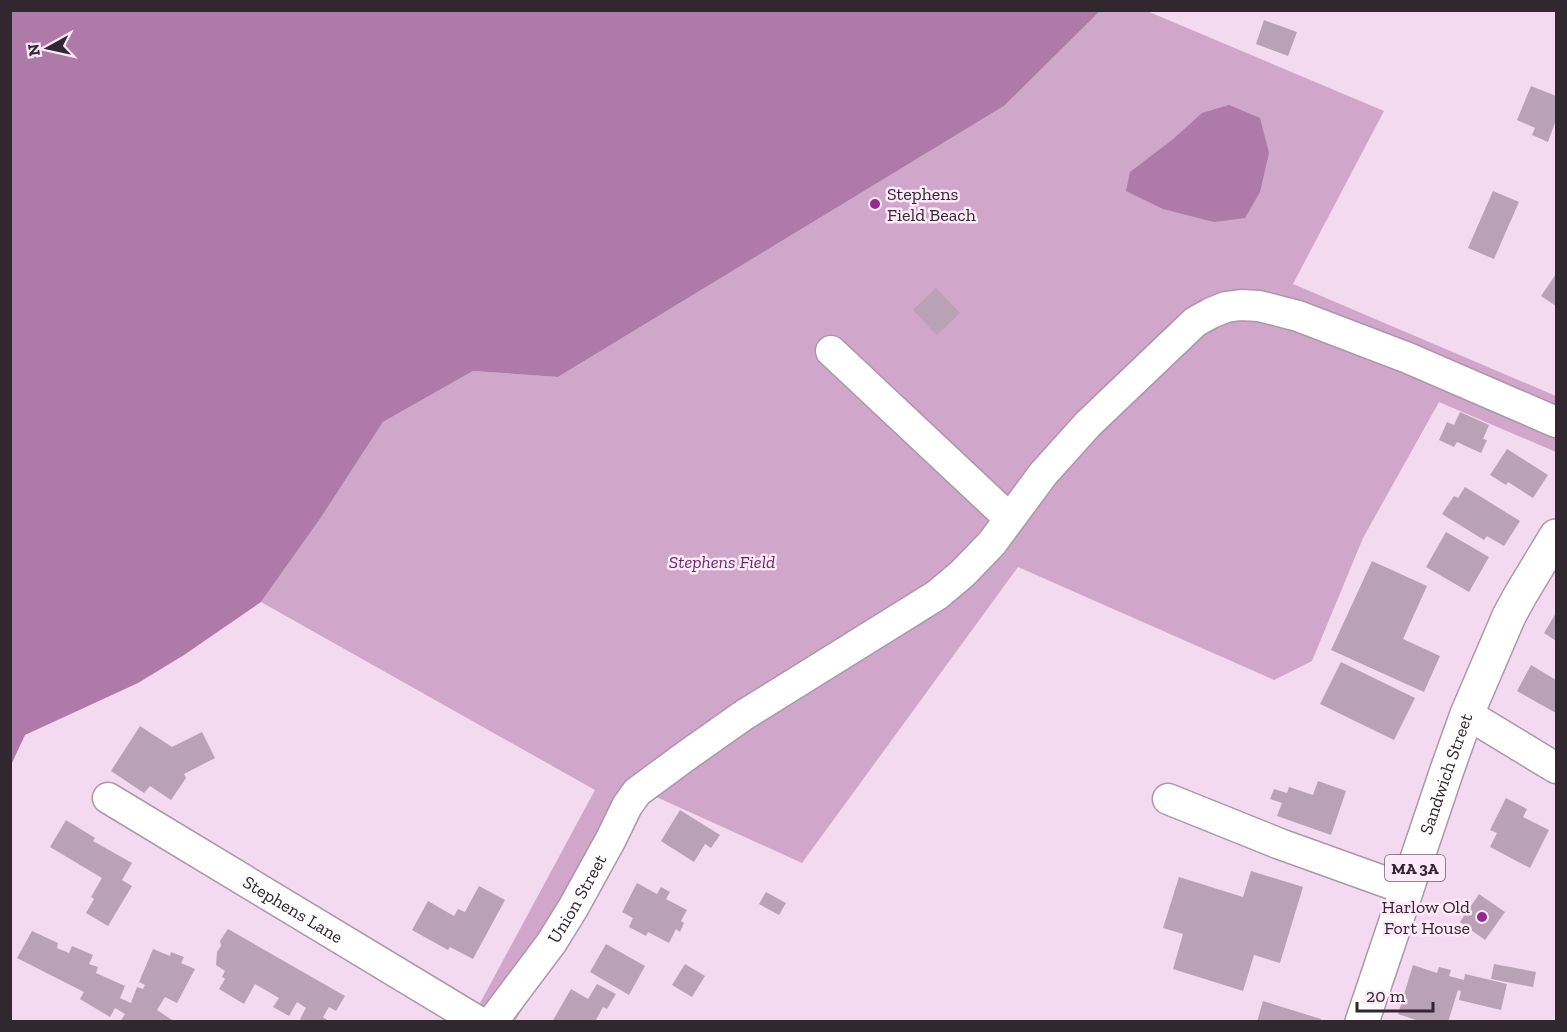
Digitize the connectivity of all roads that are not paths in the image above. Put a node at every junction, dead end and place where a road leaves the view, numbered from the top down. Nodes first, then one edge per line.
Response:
1 (831, 351) dead end
2 (1557, 422) edge
3 (1009, 518) junction
4 (1557, 536) edge
5 (1467, 714) junction
6 (1557, 768) edge
7 (108, 798) dead end
8 (1168, 799) dead end
9 (1408, 890) junction
10 (479, 1022) edge
11 (492, 1022) edge
12 (1362, 1022) edge

1 - 3 street
2 - 3 street, Union Street
3 - 11 street, Union Street
4 - 5 main road, Sandwich Street / MA 3A
5 - 6 street
5 - 9 main road, Sandwich Street / MA 3A
7 - 10 street, Stephens Lane
8 - 9 street
9 - 12 main road, Sandwich Street / MA 3A

